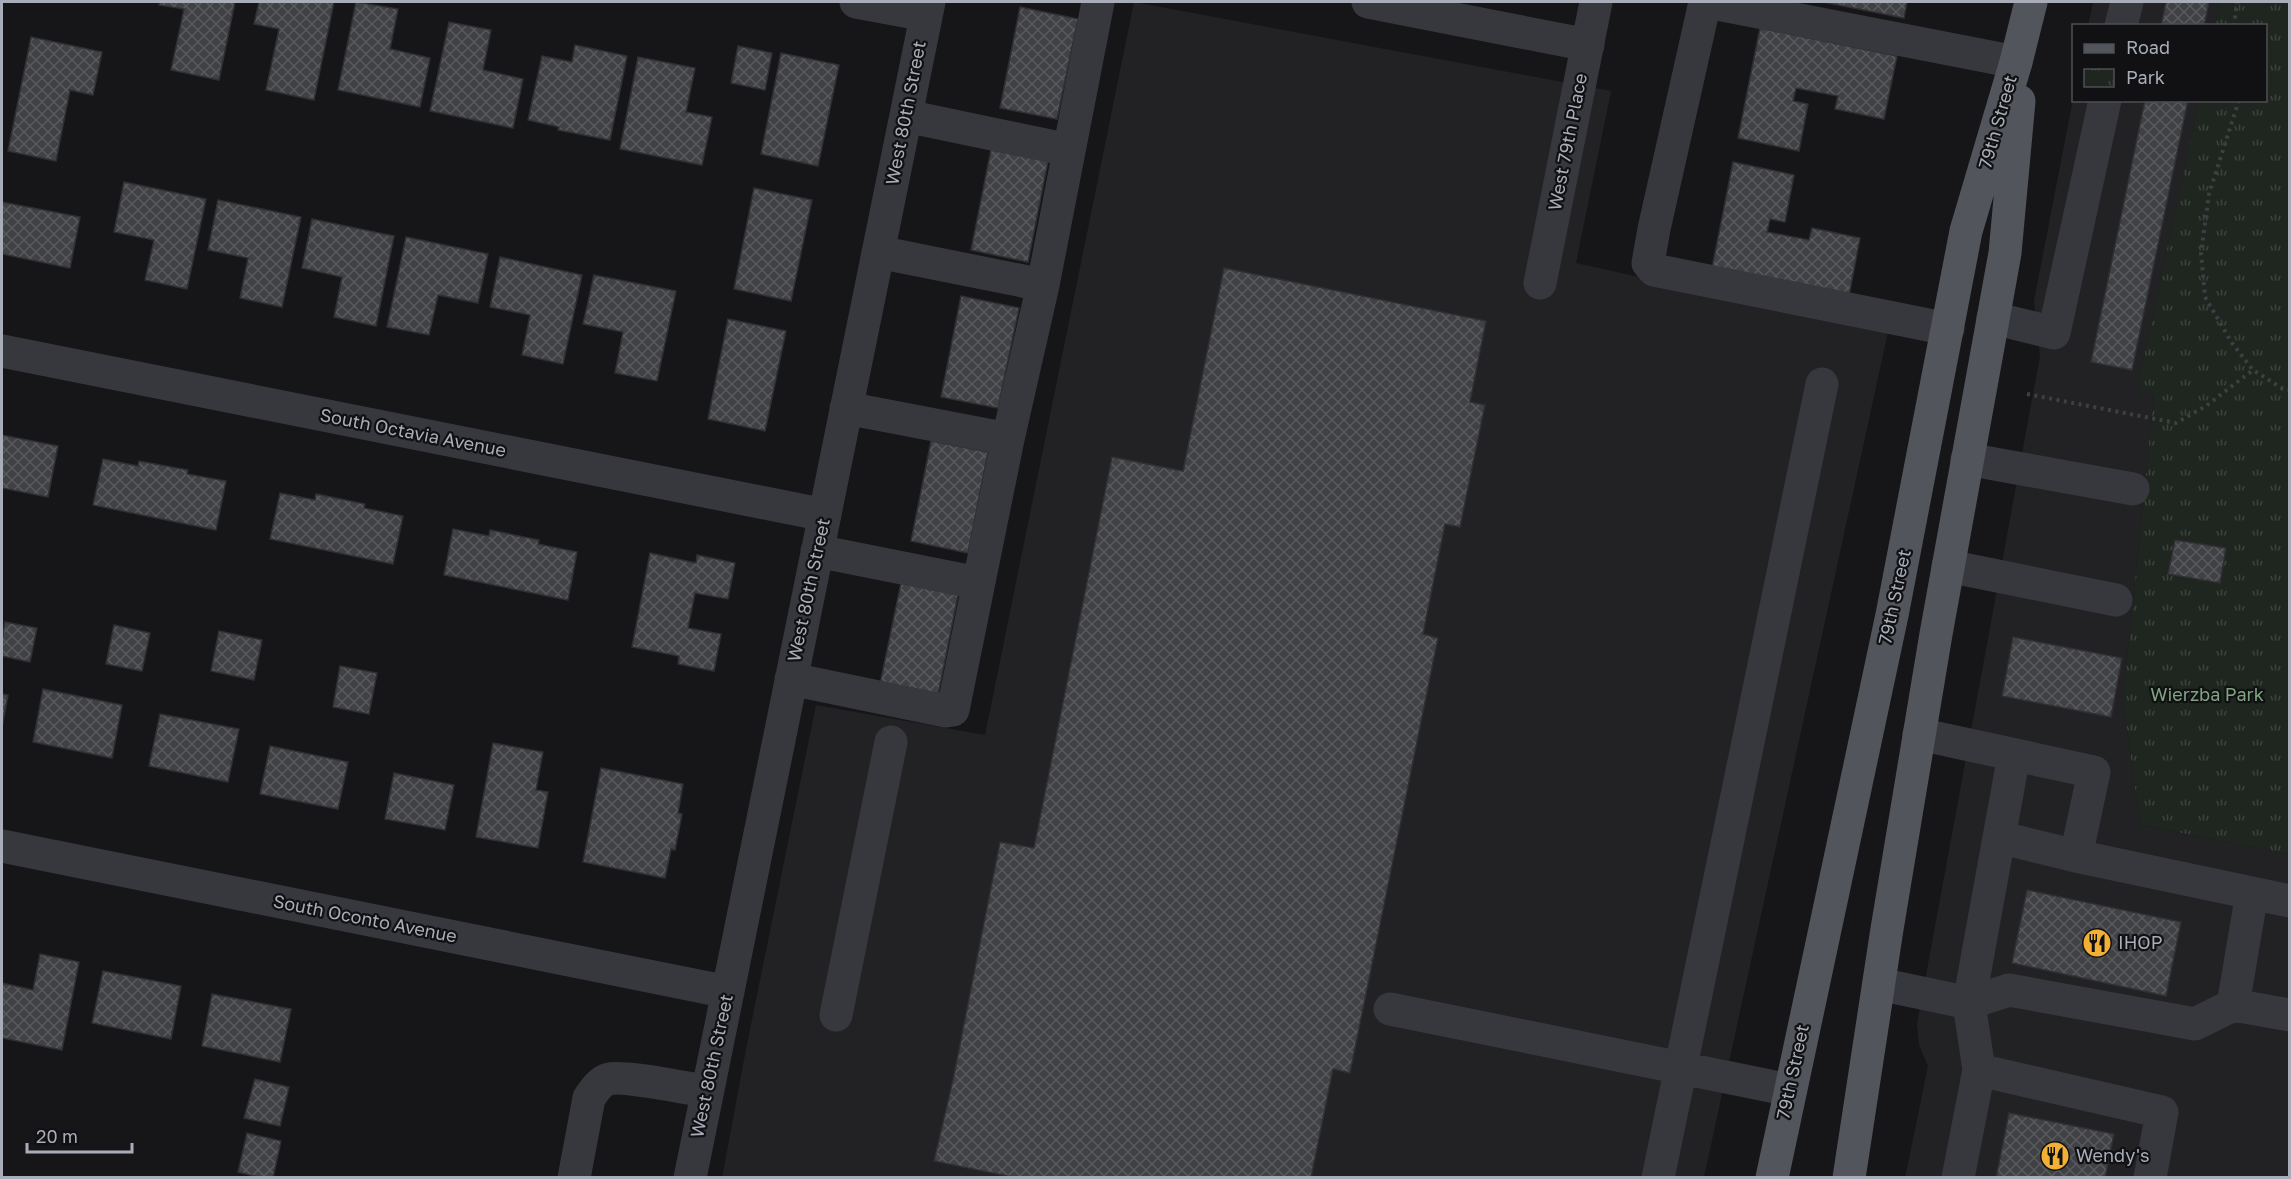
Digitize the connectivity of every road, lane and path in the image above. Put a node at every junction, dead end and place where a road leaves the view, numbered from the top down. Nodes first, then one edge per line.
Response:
1 (856, 2) edge
2 (1368, 2) edge
3 (1596, 2) edge
4 (1706, 2) edge
5 (2127, 2) edge
6 (2237, 2) edge
7 (1091, 3) edge
8 (928, 8) edge
9 (2029, 10) edge
10 (1462, 11) edge
11 (2122, 24) edge
12 (2234, 24) edge
13 (1588, 45) junction
14 (2016, 62) junction
15 (2105, 102) edge
16 (2239, 102) edge
17 (906, 116) junction
18 (1069, 150) junction
19 (878, 252) junction
20 (1540, 283) dead end
21 (1042, 285) junction
22 (1993, 318) junction
23 (1948, 329) junction
24 (2, 351) edge
25 (2253, 370) junction
26 (1822, 384) dead end
27 (2289, 390) edge
28 (2027, 394) dead end
29 (846, 408) junction
30 (1008, 439) junction
31 (1967, 459) junction
32 (2133, 489) dead end
33 (825, 515) junction
34 (818, 551) junction
35 (1948, 566) junction
36 (978, 583) junction
37 (2116, 600) dead end
38 (791, 679) junction
39 (1919, 734) junction
40 (891, 742) dead end
41 (2014, 755) junction
42 (1999, 837) junction
43 (2, 846) edge
44 (2076, 856) junction
45 (2252, 893) junction
46 (2289, 901) edge
47 (1879, 984) junction
48 (728, 992) junction
49 (1969, 1003) junction
50 (2233, 1005) junction
51 (1390, 1009) dead end
52 (836, 1015) dead end
53 (2289, 1015) edge
54 (1681, 1067) junction
55 (1978, 1070) junction
56 (1790, 1089) junction
57 (707, 1091) junction
58 (574, 1178) edge
59 (690, 1178) edge
60 (1658, 1178) edge
61 (1772, 1178) edge
62 (1849, 1178) edge
63 (1958, 1178) edge
64 (2150, 1178) edge

1 - 8 street
2 - 10 street
3 - 13 street, West 79th Place
4 - 14 street
4 - 23 street
5 - 11 street
6 - 12 path
7 - 18 street
8 - 17 street, West 80th Street
9 - 14 main road, 79th Street
9 - 22 main road, 79th Street
10 - 13 street
13 - 20 street, West 79th Place
14 - 23 main road, 79th Street
15 - 22 street
16 - 25 path
17 - 18 street
17 - 19 street, West 80th Street
18 - 21 street
19 - 21 street
19 - 29 street, West 80th Street
21 - 30 street
22 - 31 main road, 79th Street
23 - 56 main road, 79th Street
24 - 33 street, South Octavia Avenue
25 - 27 path
25 - 28 path
26 - 54 street
29 - 30 street
29 - 33 street, West 80th Street
30 - 36 street
31 - 32 street
31 - 35 main road, 79th Street
33 - 34 street, West 80th Street
34 - 36 street
34 - 38 street, West 80th Street
35 - 37 street
35 - 39 main road, 79th Street
36 - 38 street
38 - 48 street, West 80th Street
39 - 41 street
39 - 47 main road, 79th Street
40 - 52 street
41 - 42 street
41 - 44 street
42 - 44 street
42 - 49 street
43 - 48 street, South Oconto Avenue
44 - 45 street
45 - 46 street
45 - 50 street
47 - 49 street
47 - 62 main road, 79th Street
48 - 57 street, West 80th Street
49 - 50 street
49 - 55 street
50 - 53 street
51 - 54 street
54 - 56 street
54 - 60 street
55 - 63 street
55 - 64 street
56 - 61 main road, 79th Street
57 - 58 street
57 - 59 street, West 80th Street

